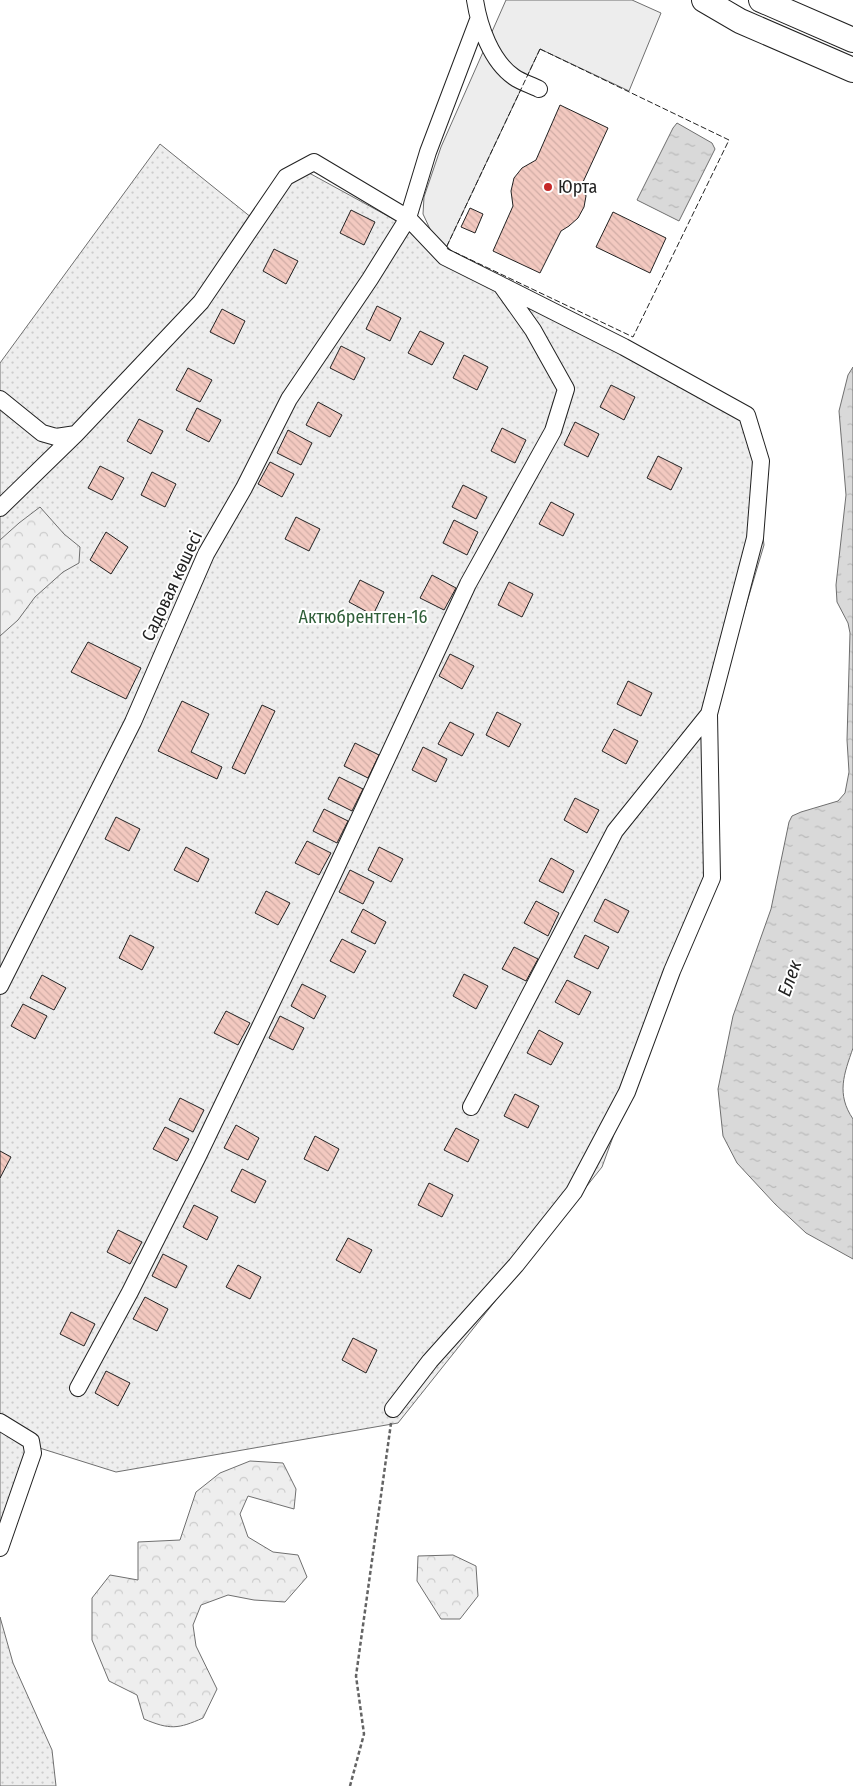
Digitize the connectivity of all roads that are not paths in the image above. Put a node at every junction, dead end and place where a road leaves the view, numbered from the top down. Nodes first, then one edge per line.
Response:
1 (475, 0) edge
2 (704, 0) edge
3 (761, 0) edge
4 (478, 20) junction
5 (853, 40) edge
6 (853, 70) edge
7 (539, 89) dead end
8 (408, 218) junction
9 (501, 285) junction
10 (0, 399) edge
11 (76, 434) junction
12 (0, 508) edge
13 (709, 714) junction
14 (0, 986) edge
15 (471, 1107) dead end
16 (78, 1388) dead end
17 (394, 1409) road end
18 (0, 1422) edge
19 (0, 1548) edge

1 - 4 lane
2 - 6 highway
3 - 5 highway
4 - 7 lane
4 - 8 lane, Садовая көшесі
8 - 9 lane
8 - 11 lane
8 - 14 lane, Садовая көшесі
9 - 13 lane
9 - 16 lane
10 - 11 lane
11 - 12 lane
13 - 15 lane
13 - 17 lane
18 - 19 lane

